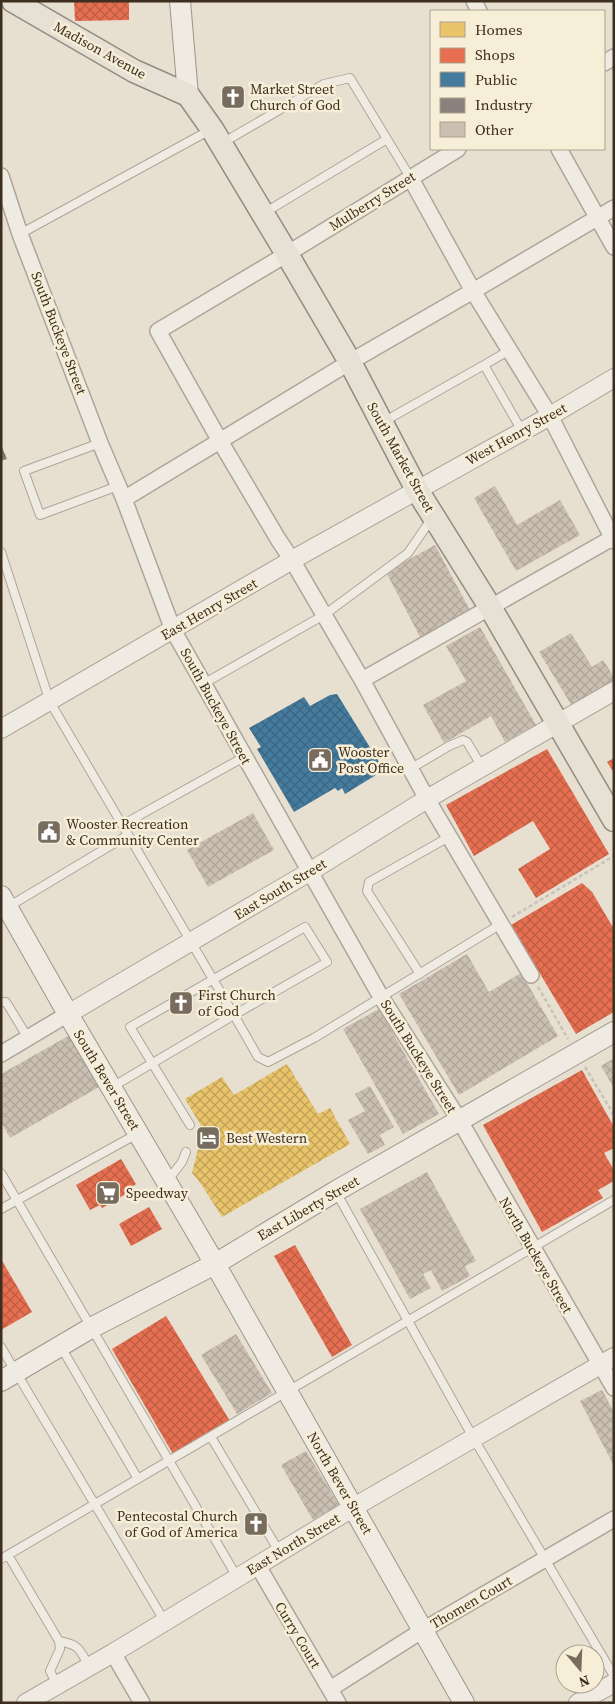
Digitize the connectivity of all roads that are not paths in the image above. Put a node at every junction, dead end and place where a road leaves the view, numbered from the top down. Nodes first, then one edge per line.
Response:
1 (13, 1) edge
2 (180, 1) edge
3 (188, 95) junction
4 (216, 136) junction
5 (387, 139) junction
6 (456, 150) edge
7 (560, 150) edge
8 (1, 176) edge
9 (410, 177) junction
10 (614, 208) edge
11 (262, 214) junction
12 (597, 218) junction
13 (20, 234) junction
14 (614, 247) edge
15 (287, 254) junction
16 (474, 292) junction
17 (510, 350) junction
18 (350, 362) junction
19 (484, 365) junction
20 (614, 378) edge
21 (550, 416) junction
22 (382, 423) junction
23 (522, 431) junction
24 (220, 441) junction
25 (100, 443) junction
26 (418, 490) junction
27 (121, 492) junction
28 (433, 516) junction
29 (613, 539) edge
30 (1, 552) edge
31 (292, 560) junction
32 (490, 607) junction
33 (324, 615) junction
34 (173, 630) junction
35 (362, 680) junction
36 (203, 684) junction
37 (614, 690) edge
38 (50, 702) junction
39 (558, 724) junction
40 (1, 729) edge
41 (244, 757) junction
42 (482, 768) junction
43 (410, 769) junction
44 (427, 799) junction
45 (614, 820) edge
46 (122, 825) junction
47 (128, 835) junction
48 (449, 837) junction
49 (311, 871) junction
50 (4, 902) edge
51 (501, 924) junction
52 (192, 942) junction
53 (420, 974) junction
54 (531, 975) road end
55 (213, 978) junction
56 (381, 997) junction
57 (1, 1002) edge
58 (68, 1014) junction
59 (234, 1016) junction
60 (614, 1032) edge
61 (28, 1038) junction
62 (1, 1054) edge
63 (152, 1064) junction
64 (112, 1088) junction
65 (460, 1122) junction
66 (190, 1125) dead end
67 (138, 1133) junction
68 (186, 1152) dead end
69 (1, 1173) edge
70 (167, 1182) junction
71 (336, 1192) junction
72 (17, 1200) junction
73 (614, 1200) edge
74 (1, 1210) edge
75 (532, 1248) junction
76 (215, 1264) junction
77 (408, 1320) junction
78 (91, 1328) junction
79 (60, 1346) junction
80 (1, 1347) edge
81 (607, 1361) edge
82 (8, 1377) edge
83 (614, 1388) edge
84 (288, 1391) junction
85 (211, 1437) junction
86 (474, 1439) junction
87 (169, 1461) junction
88 (138, 1479) junction
89 (95, 1504) junction
90 (354, 1507) junction
91 (614, 1519) edge
92 (280, 1553) junction
93 (5, 1557) edge
94 (544, 1559) junction
95 (258, 1566) junction
96 (237, 1578) junction
97 (165, 1622) junction
98 (423, 1630) junction
99 (59, 1641) junction
100 (113, 1653) junction
101 (89, 1666) junction
102 (614, 1676) edge
103 (614, 1683) edge
104 (56, 1685) junction
105 (330, 1689) junction
106 (34, 1701) edge
107 (142, 1703) edge
108 (338, 1703) edge
109 (464, 1703) edge
110 (578, 1703) edge

1 - 3 main road, Madison Avenue
2 - 3 main road
3 - 4 main road, South Market Street
4 - 5 lane
4 - 11 main road, South Market Street
4 - 13 lane
5 - 9 lane
5 - 11 lane
6 - 9 street, Mulberry Street
7 - 12 street
8 - 13 street, South Buckeye Street
9 - 15 street, Mulberry Street
9 - 16 street
10 - 12 street
11 - 15 main road, South Market Street
12 - 14 street
12 - 16 street
13 - 25 street, South Buckeye Street
15 - 18 main road, South Market Street
15 - 24 street, Mulberry Street
16 - 17 street
16 - 18 street
17 - 19 lane
17 - 21 street
18 - 22 main road, South Market Street
18 - 24 street
19 - 22 lane
19 - 23 lane
20 - 21 street, West Henry Street
21 - 23 street, West Henry Street
21 - 29 street
22 - 26 main road, South Market Street
23 - 26 street, West Henry Street
24 - 27 street
24 - 31 street
25 - 27 street, South Buckeye Street
25 - 27 lane
26 - 28 main road, South Market Street
26 - 31 street, East Henry Street
27 - 34 street, South Buckeye Street
28 - 32 main road, South Market Street
28 - 33 lane
29 - 32 street
30 - 38 lane
31 - 33 street
31 - 34 street, East Henry Street
32 - 35 street
32 - 39 main road, South Market Street
33 - 35 street
33 - 36 lane
34 - 36 street, South Buckeye Street
34 - 38 street, East Henry Street
35 - 43 street
36 - 41 street, South Buckeye Street
37 - 39 street, East South Street
38 - 40 street, East Henry Street
38 - 46 lane
39 - 42 street, East South Street
39 - 45 main road, South Market Street
41 - 46 lane
41 - 49 street, South Buckeye Street
42 - 43 lane
42 - 44 street, East South Street
43 - 44 street
44 - 48 street
44 - 49 street, East South Street
46 - 47 lane
47 - 50 lane
47 - 52 lane
48 - 51 street
48 - 53 lane
49 - 52 street, East South Street
49 - 56 street, South Buckeye Street
50 - 58 main road, South Bever Street
51 - 53 lane
51 - 54 street
52 - 55 lane
52 - 58 street, East South Street
53 - 56 lane
55 - 59 lane
55 - 59 lane
55 - 63 lane
56 - 59 lane
56 - 65 street, South Buckeye Street
57 - 61 lane
58 - 61 street, East South Street
58 - 64 main road, South Bever Street
59 - 63 lane
60 - 65 main road, East Liberty Street
61 - 62 street, East South Street
63 - 64 lane
63 - 66 lane
64 - 67 main road, South Bever Street
65 - 71 main road, East Liberty Street
65 - 75 street, North Buckeye Street
67 - 70 main road, South Bever Street
67 - 72 lane
68 - 70 lane
69 - 72 lane
70 - 76 main road, South Bever Street
71 - 76 main road, East Liberty Street
71 - 77 lane
72 - 74 lane
72 - 78 lane
73 - 75 lane
75 - 77 lane
75 - 81 street, North Buckeye Street
76 - 78 main road, East Liberty Street
76 - 84 main road, North Bever Street
77 - 84 lane
77 - 86 lane
78 - 79 main road, East Liberty Street
78 - 87 lane
79 - 82 main road, East Liberty Street
79 - 88 lane
80 - 82 lane
81 - 83 street, North Buckeye Street
81 - 86 street, East North Street
82 - 89 lane
84 - 85 lane
84 - 90 main road, North Bever Street
85 - 87 lane
85 - 92 lane
86 - 90 street, East North Street
86 - 94 lane
87 - 88 lane
87 - 96 lane
88 - 89 lane
89 - 93 lane
89 - 97 lane
90 - 92 street, East North Street
90 - 98 main road, North Bever Street
91 - 94 street, Thomen Court
92 - 95 street, East North Street
93 - 99 lane
94 - 98 street, Thomen Court
94 - 102 lane
95 - 96 street, East North Street
95 - 105 street, Curry Court
96 - 97 street, East North Street
97 - 100 street, East North Street
98 - 105 street, Thomen Court
98 - 109 main road, North Bever Street
99 - 101 lane
99 - 104 lane
100 - 101 street, East North Street
100 - 107 street
101 - 104 street, East North Street
103 - 110 street
104 - 106 street, East North Street
105 - 108 street, Curry Court

